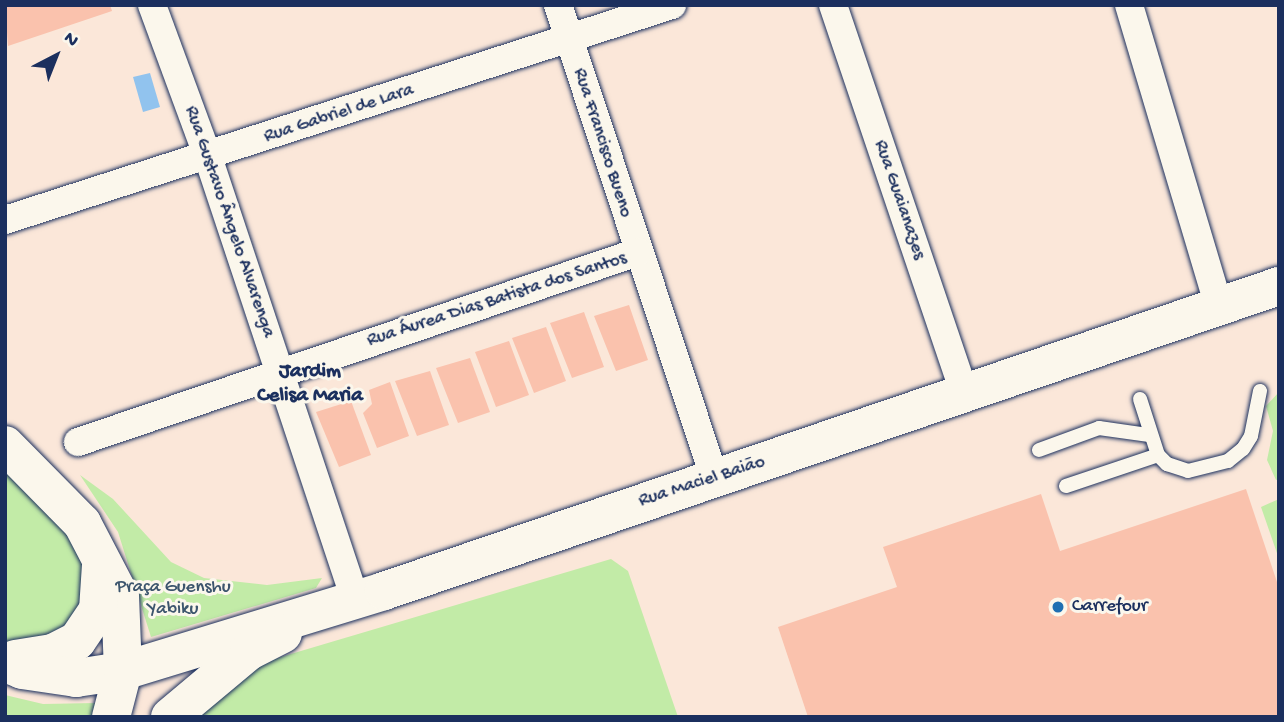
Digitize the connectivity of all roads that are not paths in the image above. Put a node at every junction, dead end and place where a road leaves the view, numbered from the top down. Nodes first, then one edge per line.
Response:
1 (152, 5) edge
2 (558, 5) edge
3 (672, 5) edge
4 (833, 5) edge
5 (1129, 5) edge
6 (568, 40) junction
7 (208, 157) junction
8 (5, 220) edge
9 (638, 253) junction
10 (1279, 286) edge
11 (1219, 307) junction
12 (281, 372) junction
13 (1260, 391) dead end
14 (965, 394) junction
15 (1140, 399) dead end
16 (1148, 435) junction
17 (78, 442) dead end
18 (5, 445) edge
19 (1039, 450) dead end
20 (1158, 455) junction
21 (715, 480) junction
22 (1066, 486) dead end
23 (98, 549) junction
24 (355, 599) junction
25 (5, 661) edge
26 (122, 671) junction
27 (111, 717) edge
28 (170, 717) edge

1 - 7 street, Rua Gustavo Ângelo Alvarenga
2 - 6 street, Rua Francisco Bueno
3 - 6 street, Rua Gabriel de Lara
4 - 14 street, Rua Guaianazes
5 - 11 street
6 - 7 street, Rua Gabriel de Lara
6 - 9 street, Rua Francisco Bueno
7 - 8 street, Rua Gabriel de Lara
7 - 12 street, Rua Gustavo Ângelo Alvarenga
9 - 12 street, Rua Áurea Dias Batista dos Santos
9 - 21 street, Rua Francisco Bueno
10 - 11 main road, Rua Maciel Baião
11 - 14 main road, Rua Maciel Baião
12 - 17 street, Rua Áurea Dias Batista dos Santos
12 - 24 street, Rua Gustavo Ângelo Alvarenga
13 - 20 lane
14 - 21 main road, Rua Maciel Baião
15 - 16 lane
16 - 19 lane
16 - 20 lane
18 - 23 main road
20 - 22 lane
21 - 24 main road, Rua Maciel Baião
23 - 25 main road
23 - 26 main road
24 - 26 main road, Rua Maciel Baião
24 - 28 main road
25 - 26 main road, Rua Maciel Baião
26 - 27 main road

